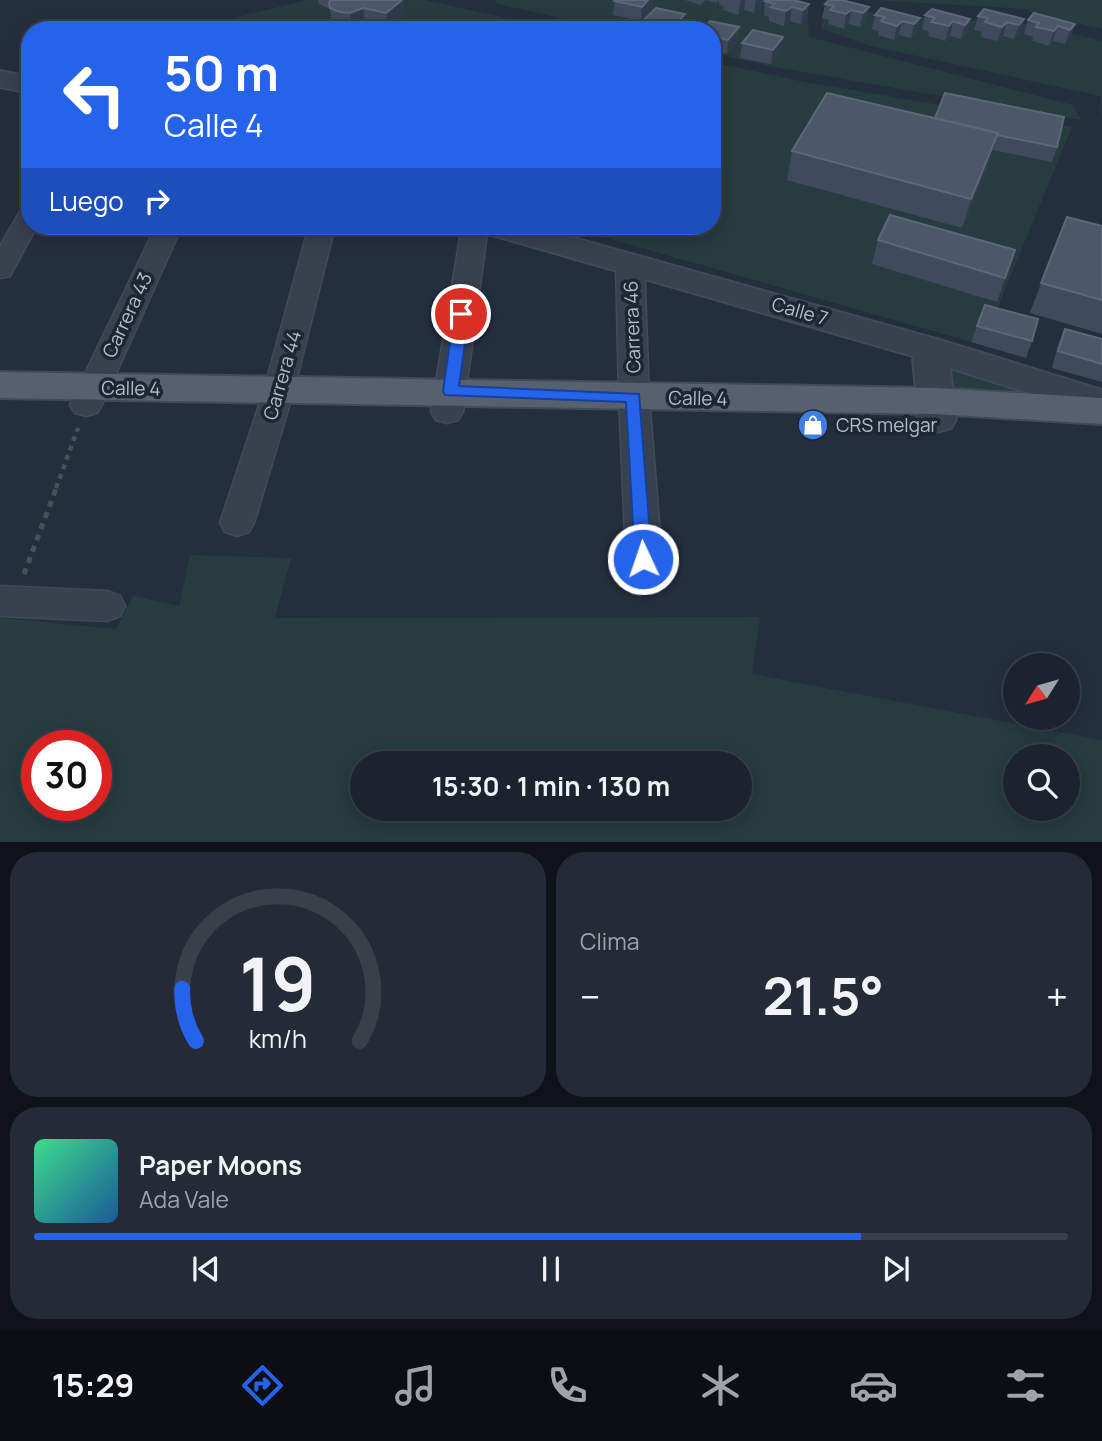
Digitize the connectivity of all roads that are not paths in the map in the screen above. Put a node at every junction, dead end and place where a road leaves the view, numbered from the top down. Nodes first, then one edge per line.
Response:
1 (0, 79) edge
2 (21, 83) edge
3 (21, 232) edge
4 (165, 235) edge
5 (321, 235) edge
6 (474, 235) edge
7 (529, 235) edge
8 (629, 262) junction
9 (0, 271) edge
10 (930, 349) junction
11 (0, 385) edge
12 (90, 396) junction
13 (276, 400) junction
14 (449, 401) junction
15 (1102, 403) edge
16 (0, 404) edge
17 (634, 407) junction
18 (936, 410) junction
19 (1102, 411) edge
20 (1102, 426) edge
21 (237, 523) dead end
22 (643, 559) dead end
23 (7, 601) edge
24 (107, 606) dead end

1 - 2 street
3 - 9 street
4 - 12 street, Carrera 43
5 - 13 street, Carrera 44
6 - 14 street
7 - 8 street, Calle 7
8 - 10 street, Calle 7
8 - 17 street, Carrera 46
10 - 15 street, Calle 7
10 - 18 street
11 - 12 main road, Calle 4
12 - 13 main road, Calle 4
12 - 16 main road, Calle 4
13 - 14 main road, Calle 4
13 - 21 street, Carrera 44
14 - 17 main road, Calle 4
17 - 18 main road, Calle 4
17 - 22 street, Carrera 46
18 - 19 main road, Calle 4
18 - 20 main road, Calle 4
23 - 24 street

